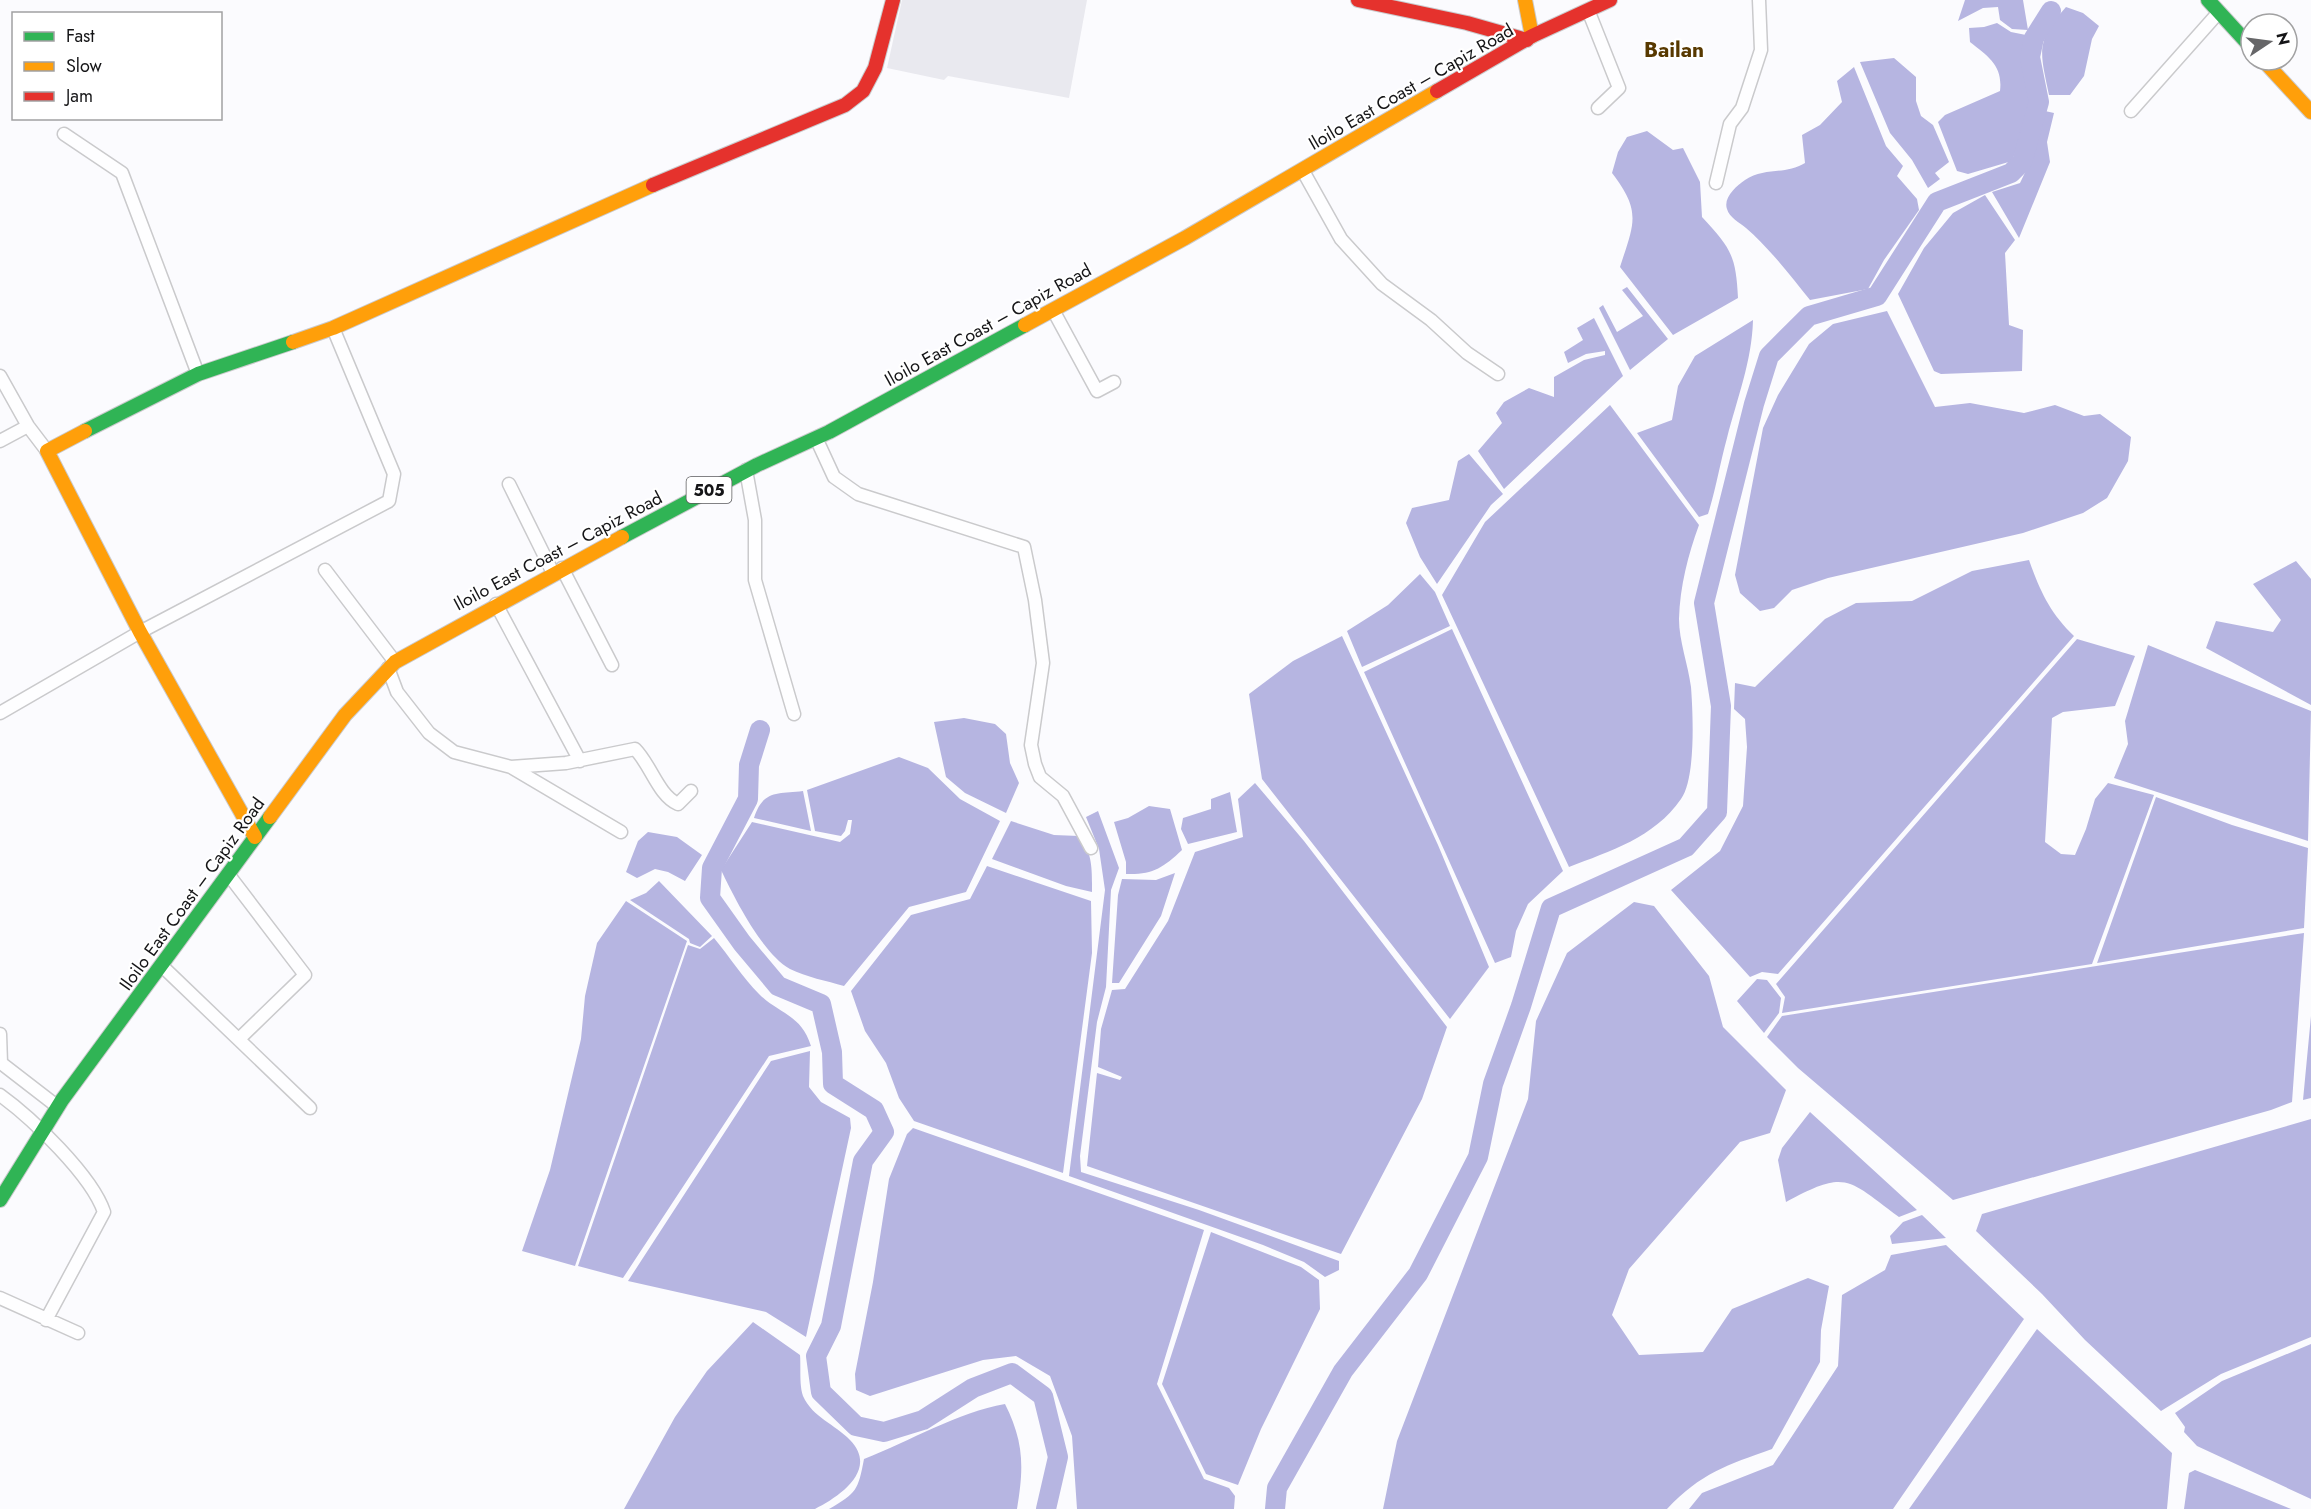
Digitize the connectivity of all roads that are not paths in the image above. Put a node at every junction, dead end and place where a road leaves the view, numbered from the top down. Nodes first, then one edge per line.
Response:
1 (893, 0) edge
2 (1358, 0) edge
3 (1525, 0) edge
4 (1610, 0) edge
5 (1760, 0) edge
6 (2208, 0) edge
7 (1588, 10) junction
8 (2219, 12) junction
9 (2239, 34) edge
10 (1529, 38) junction
11 (2274, 72) edge
12 (1598, 108) dead end
13 (2131, 111) dead end
14 (2311, 112) edge
15 (64, 134) dead end
16 (1303, 171) junction
17 (1716, 183) dead end
18 (1053, 310) junction
19 (333, 328) junction
20 (198, 374) junction
21 (1498, 374) dead end
22 (0, 376) edge
23 (1114, 382) dead end
24 (28, 426) junction
25 (816, 438) junction
26 (0, 441) edge
27 (47, 451) junction
28 (747, 470) junction
29 (509, 484) dead end
30 (325, 570) dead end
31 (558, 571) junction
32 (496, 604) junction
33 (140, 632) junction
34 (392, 665) junction
35 (612, 665) dead end
36 (0, 713) edge
37 (794, 714) dead end
38 (580, 761) junction
39 (511, 767) junction
40 (692, 791) dead end
41 (621, 832) dead end
42 (255, 837) junction
43 (1091, 848) dead end
44 (228, 874) junction
45 (162, 966) junction
46 (0, 1034) edge
47 (240, 1038) junction
48 (0, 1095) edge
49 (58, 1107) junction
50 (310, 1108) dead end
51 (42, 1131) junction
52 (0, 1200) edge
53 (0, 1299) edge
54 (46, 1320) junction
55 (78, 1333) dead end

1 - 19 main road
2 - 10 main road
3 - 10 main road
4 - 7 main road, Iloilo East Coast – Capiz Road / 505
5 - 17 street
6 - 8 main road
7 - 10 main road, Iloilo East Coast – Capiz Road / 505
7 - 12 street
8 - 9 main road
8 - 13 street
10 - 16 main road, Iloilo East Coast – Capiz Road / 505
11 - 14 main road
15 - 20 street
16 - 18 main road, Iloilo East Coast – Capiz Road / 505
16 - 21 street
18 - 23 street
18 - 25 main road, Iloilo East Coast – Capiz Road / 505
19 - 20 main road
19 - 33 street
20 - 27 main road
22 - 24 street
24 - 26 street
24 - 27 street
25 - 28 main road, Iloilo East Coast – Capiz Road / 505
25 - 43 street
27 - 33 main road
28 - 31 main road, Iloilo East Coast – Capiz Road / 505
28 - 37 street
29 - 31 street
30 - 34 street
31 - 32 main road, Iloilo East Coast – Capiz Road / 505
31 - 35 street
32 - 34 main road, Iloilo East Coast – Capiz Road / 505
32 - 38 street
33 - 36 street
33 - 42 main road
34 - 39 street
34 - 42 main road, Iloilo East Coast – Capiz Road / 505
38 - 39 street
38 - 40 street
39 - 41 street
42 - 44 main road, Iloilo East Coast – Capiz Road / 505
44 - 45 main road, Iloilo East Coast – Capiz Road / 505
44 - 47 street
45 - 47 street
45 - 49 main road, Iloilo East Coast – Capiz Road / 505
46 - 49 street
47 - 50 street
48 - 51 street
49 - 51 main road, Iloilo East Coast – Capiz Road / 505
51 - 52 main road, Iloilo East Coast – Capiz Road / 505
51 - 54 street
53 - 54 street
54 - 55 street

